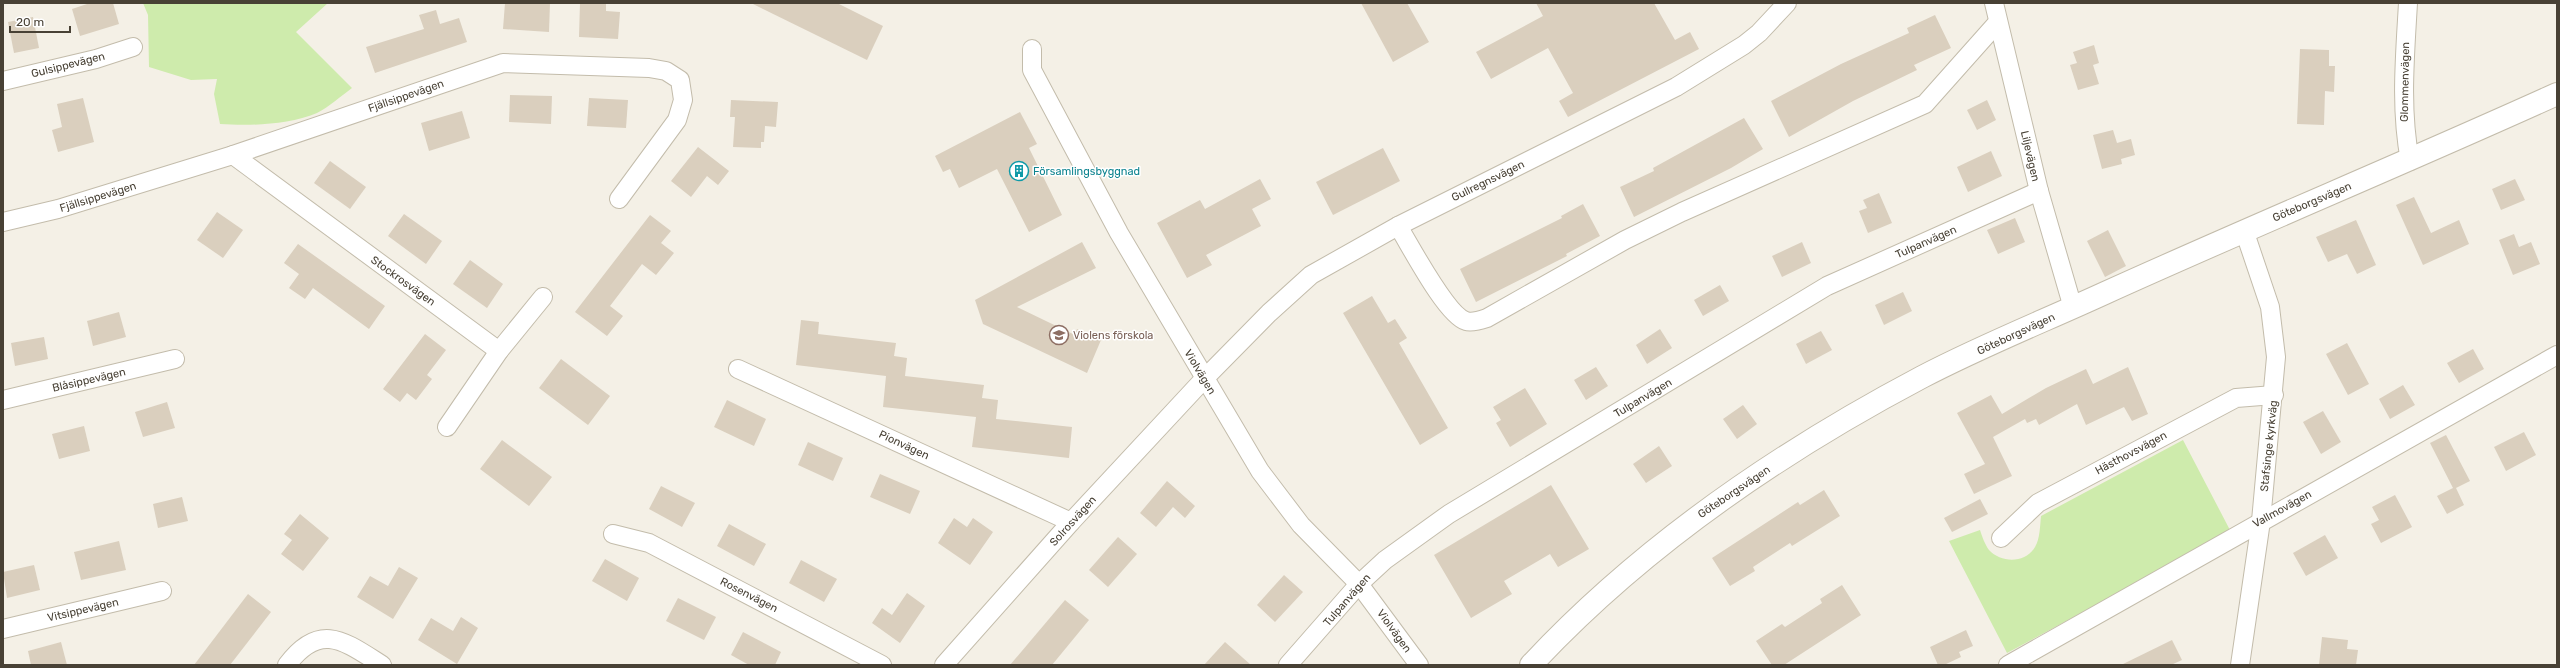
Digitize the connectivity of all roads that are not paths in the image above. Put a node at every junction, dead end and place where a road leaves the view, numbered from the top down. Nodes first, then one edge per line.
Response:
1 (1787, 3) edge
2 (1994, 3) edge
3 (2408, 3) edge
4 (1998, 22) junction
5 (133, 47) dead end
6 (1032, 49) dead end
7 (3, 81) edge
8 (2557, 94) edge
9 (232, 155) junction
10 (2410, 161) junction
11 (2039, 191) junction
12 (619, 199) dead end
13 (3, 222) edge
14 (1398, 226) junction
15 (2244, 230) junction
16 (543, 297) dead end
17 (2073, 308) junction
18 (499, 351) junction
19 (2557, 355) edge
20 (175, 359) dead end
21 (738, 369) dead end
22 (1204, 378) junction
23 (2274, 395) junction
24 (3, 400) edge
25 (447, 427) dead end
26 (2261, 521) junction
27 (1071, 522) junction
28 (613, 534) dead end
29 (2001, 538) dead end
30 (1359, 584) junction
31 (162, 591) dead end
32 (3, 629) edge
33 (287, 665) edge
34 (382, 665) edge
35 (882, 665) edge
36 (944, 665) edge
37 (1288, 665) edge
38 (1419, 665) edge
39 (1531, 665) edge
40 (2008, 665) edge
41 (2240, 665) edge

1 - 14 street, Gullregnsvägen
2 - 4 street, Liljevägen
3 - 10 street, Glommenvägen
4 - 11 street, Liljevägen
4 - 14 street
5 - 7 street, Gulsippevägen
6 - 22 street, Violvägen
8 - 10 street, Göteborgsvägen
9 - 12 street, Fjällsippevägen
9 - 13 street, Fjällsippevägen
9 - 18 street, Stockrosvägen
10 - 15 street, Göteborgsvägen
11 - 17 street, Liljevägen
11 - 30 street, Tulpanvägen
14 - 22 street, Gullregnsvägen
15 - 17 street, Göteborgsvägen
15 - 23 street, Stafsinge kyrkväg
16 - 18 street
17 - 39 street, Göteborgsvägen
18 - 25 street
19 - 26 street, Vallmovägen
20 - 24 street, Blåsippevägen
21 - 27 street, Pionvägen
22 - 27 street, Solrosvägen
22 - 30 street, Violvägen
23 - 26 street, Stafsinge kyrkväg
23 - 29 street, Hästhovsvägen
26 - 40 street, Vallmovägen
26 - 41 street, Stafsinge kyrkväg
27 - 36 street, Solrosvägen
28 - 35 street, Rosenvägen
30 - 37 street, Tulpanvägen
30 - 38 street, Violvägen
31 - 32 street, Vitsippevägen
33 - 34 street

